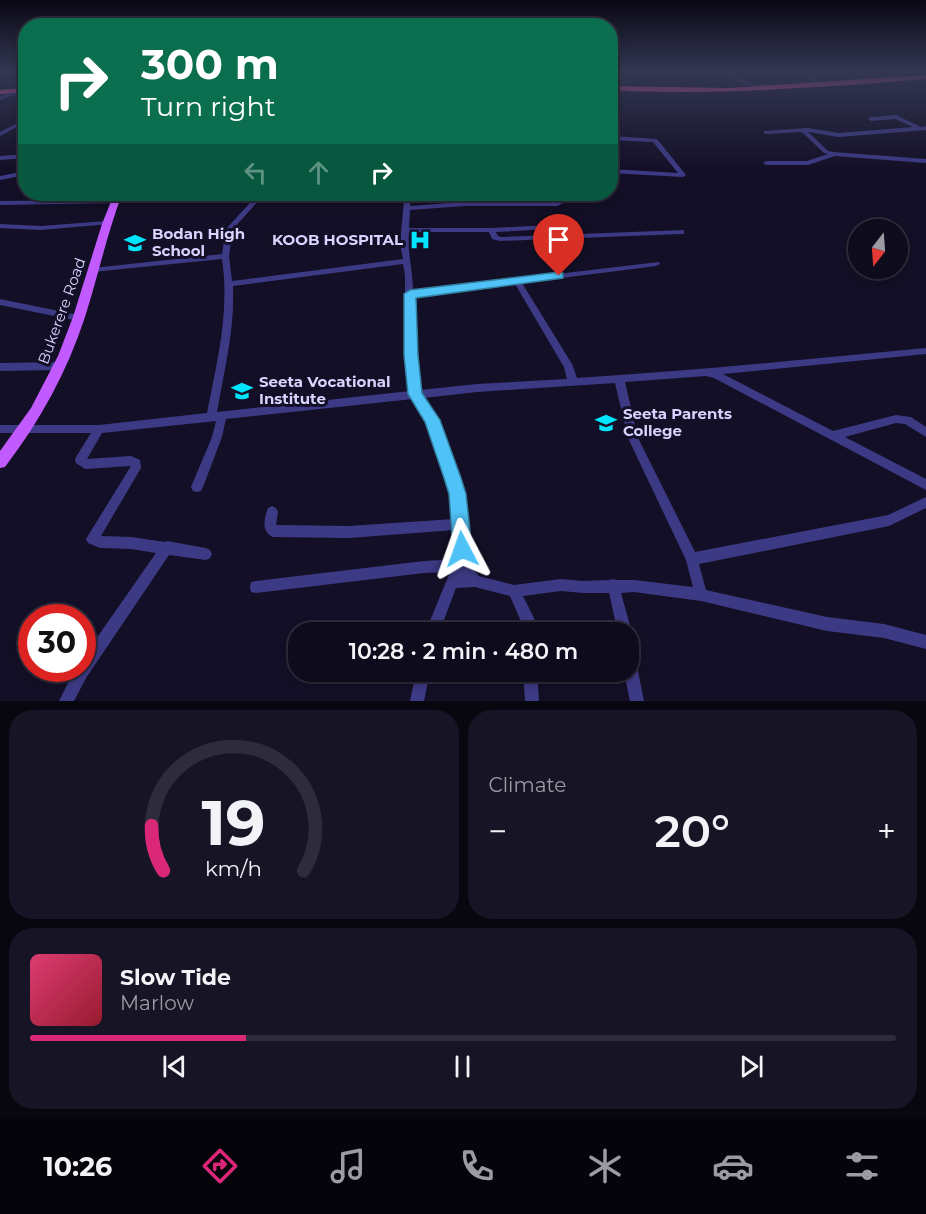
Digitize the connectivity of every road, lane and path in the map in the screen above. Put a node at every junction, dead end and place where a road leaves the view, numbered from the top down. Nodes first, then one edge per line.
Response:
1 (871, 119) dead end
2 (18, 124) edge
3 (923, 128) edge
4 (802, 129) junction
5 (766, 132) dead end
6 (0, 134) edge
7 (618, 138) edge
8 (835, 154) junction
9 (18, 157) edge
10 (0, 158) edge
11 (926, 161) edge
12 (766, 163) dead end
13 (618, 171) edge
14 (18, 175) edge
15 (0, 178) edge
16 (46, 201) edge
17 (115, 201) edge
18 (255, 201) edge
19 (356, 201) edge
20 (387, 201) edge
21 (407, 201) edge
22 (422, 201) edge
23 (560, 201) edge
24 (0, 203) edge
25 (107, 223) junction
26 (0, 226) edge
27 (551, 227) dead end
28 (405, 230) junction
29 (491, 230) junction
30 (681, 232) dead end
31 (225, 256) junction
32 (407, 261) junction
33 (656, 264) dead end
34 (93, 270) junction
35 (517, 282) junction
36 (230, 284) junction
37 (410, 294) junction
38 (0, 302) edge
39 (79, 318) junction
40 (926, 351) edge
41 (60, 366) junction
42 (0, 367) edge
43 (704, 372) junction
44 (619, 378) junction
45 (573, 382) junction
46 (415, 394) junction
47 (217, 415) junction
48 (0, 429) edge
49 (23, 429) junction
50 (99, 429) junction
51 (926, 433) edge
52 (833, 436) junction
53 (0, 462) edge
54 (926, 485) edge
55 (196, 487) dead end
56 (926, 502) edge
57 (272, 512) dead end
58 (461, 524) junction
59 (167, 548) junction
60 (206, 554) dead end
61 (692, 559) junction
62 (463, 565) junction
63 (475, 581) junction
64 (452, 582) junction
65 (613, 585) junction
66 (256, 587) dead end
67 (514, 591) junction
68 (701, 595) junction
69 (436, 622) edge
70 (527, 622) edge
71 (622, 622) edge
72 (926, 642) edge
73 (421, 682) edge
74 (531, 682) edge
75 (633, 682) edge
76 (66, 701) edge
77 (417, 701) edge
78 (532, 701) edge
79 (637, 701) edge

1 - 3 street
2 - 6 street
3 - 4 street
4 - 5 street
4 - 8 street
7 - 13 street
8 - 11 street
8 - 12 street
9 - 10 street
14 - 15 street
16 - 24 street
17 - 25 main road, Bukerere Road
18 - 31 street
19 - 20 street
21 - 28 street
22 - 23 street
25 - 26 street
25 - 34 main road, Bukerere Road
27 - 29 street
28 - 29 street
28 - 32 street
29 - 30 street
31 - 34 street
31 - 36 street
32 - 36 street
32 - 37 street
33 - 35 street
34 - 39 main road, Bukerere Road
35 - 37 street
35 - 45 street
36 - 47 street
37 - 46 street
38 - 39 street
39 - 41 main road, Bukerere Road
40 - 43 street
41 - 42 street
41 - 49 main road, Bukerere Road
43 - 44 street
43 - 52 street
44 - 45 street
44 - 61 street
45 - 46 street
46 - 47 street
46 - 58 street
47 - 50 street
47 - 55 street
48 - 49 street
49 - 50 street
49 - 53 main road, Bukerere Road
50 - 59 street
51 - 52 street
52 - 54 street
56 - 61 street
57 - 58 street
58 - 62 street
59 - 60 street
59 - 76 street
61 - 68 street
62 - 63 street
62 - 64 street
62 - 66 street
63 - 64 street
63 - 67 street
64 - 69 street
65 - 67 street
65 - 68 street
65 - 71 street
67 - 70 street
68 - 72 street
73 - 77 street
74 - 78 street
75 - 79 street

